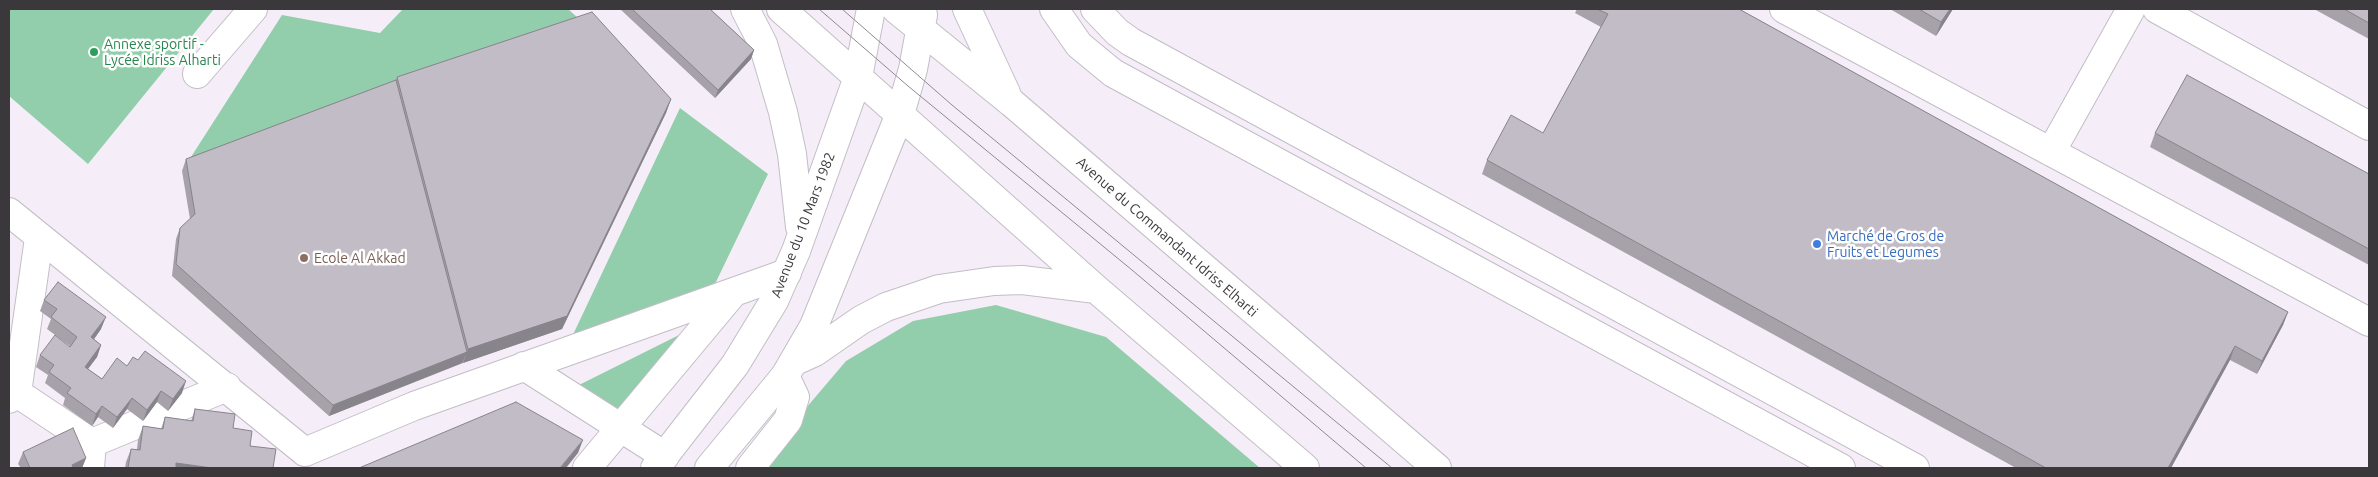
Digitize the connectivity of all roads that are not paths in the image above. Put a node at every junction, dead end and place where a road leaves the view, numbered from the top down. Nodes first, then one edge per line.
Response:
1 (253, 9) edge
2 (744, 9) edge
3 (782, 9) edge
4 (871, 9) edge
5 (896, 9) edge
6 (967, 9) edge
7 (1054, 9) edge
8 (1095, 9) edge
9 (1784, 9) edge
10 (2131, 9) edge
11 (2157, 9) edge
12 (922, 19) edge
13 (197, 74) dead end
14 (858, 76) junction
15 (1012, 104) junction
16 (900, 114) junction
17 (2369, 126) edge
18 (2051, 152) junction
19 (9, 212) edge
20 (39, 238) junction
21 (801, 239) junction
22 (787, 273) junction
23 (1096, 289) junction
24 (734, 292) junction
25 (2369, 322) edge
26 (524, 366) junction
27 (790, 369) junction
28 (227, 387) junction
29 (13, 396) edge
30 (621, 428) junction
31 (91, 456) edge
32 (304, 460) edge
33 (660, 462) edge
34 (587, 468) edge
35 (709, 468) edge
36 (750, 468) edge
37 (1305, 468) edge
38 (1437, 468) edge
39 (1841, 468) edge
40 (1915, 468) edge

1 - 13 main road
2 - 21 main road
3 - 14 main road
4 - 14 main road, Avenue du 10 Mars 1982
5 - 12 main road, Avenue du Commandant Idriss Elharti
6 - 15 main road
7 - 39 main road
8 - 40 main road
9 - 18 main road
10 - 18 main road
11 - 17 main road
12 - 15 main road, Avenue du Commandant Idriss Elharti
12 - 16 main road
14 - 16 main road
14 - 21 main road, Avenue du 10 Mars 1982
15 - 38 main road, Avenue du Commandant Idriss Elharti
16 - 23 main road
16 - 27 main road
18 - 25 main road
19 - 20 main road
20 - 28 main road
20 - 29 main road
21 - 22 main road, Avenue du 10 Mars 1982
22 - 24 main road
22 - 33 main road, Avenue du 10 Mars 1982
23 - 27 main road
23 - 37 main road
24 - 26 main road
24 - 30 main road
26 - 30 main road
26 - 32 main road
27 - 35 main road
27 - 36 main road
28 - 31 main road
28 - 32 main road
29 - 31 main road
30 - 33 main road
30 - 34 main road

